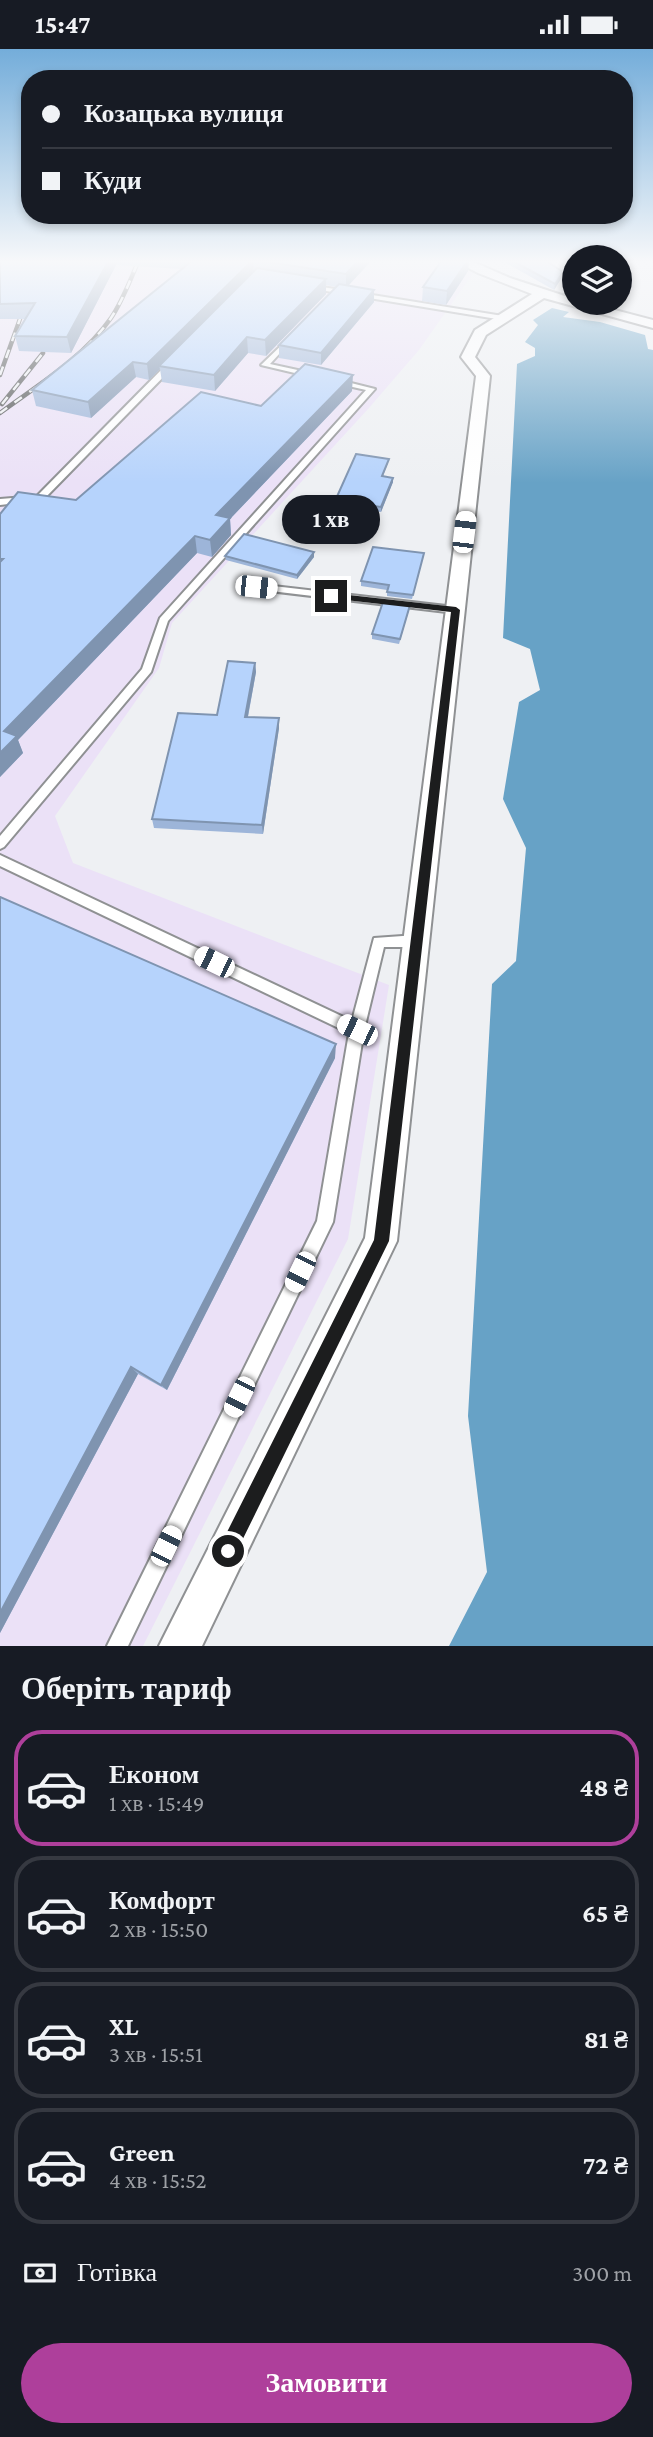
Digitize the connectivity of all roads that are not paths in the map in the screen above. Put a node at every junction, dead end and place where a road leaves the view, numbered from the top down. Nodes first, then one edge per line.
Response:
1 (295, 335) edge
2 (479, 335) edge
3 (181, 355) edge
4 (318, 377) edge
5 (332, 380) edge
6 (0, 502) edge
7 (256, 587) dead end
8 (456, 610) junction
9 (0, 844) edge
10 (0, 860) edge
11 (416, 941) junction
12 (357, 1030) junction
13 (117, 1646) edge
14 (180, 1646) edge

1 - 4 lane
2 - 8 street
3 - 6 lane
5 - 9 lane
7 - 8 lane
8 - 11 street
10 - 12 lane
11 - 12 lane
11 - 14 street
12 - 13 lane

